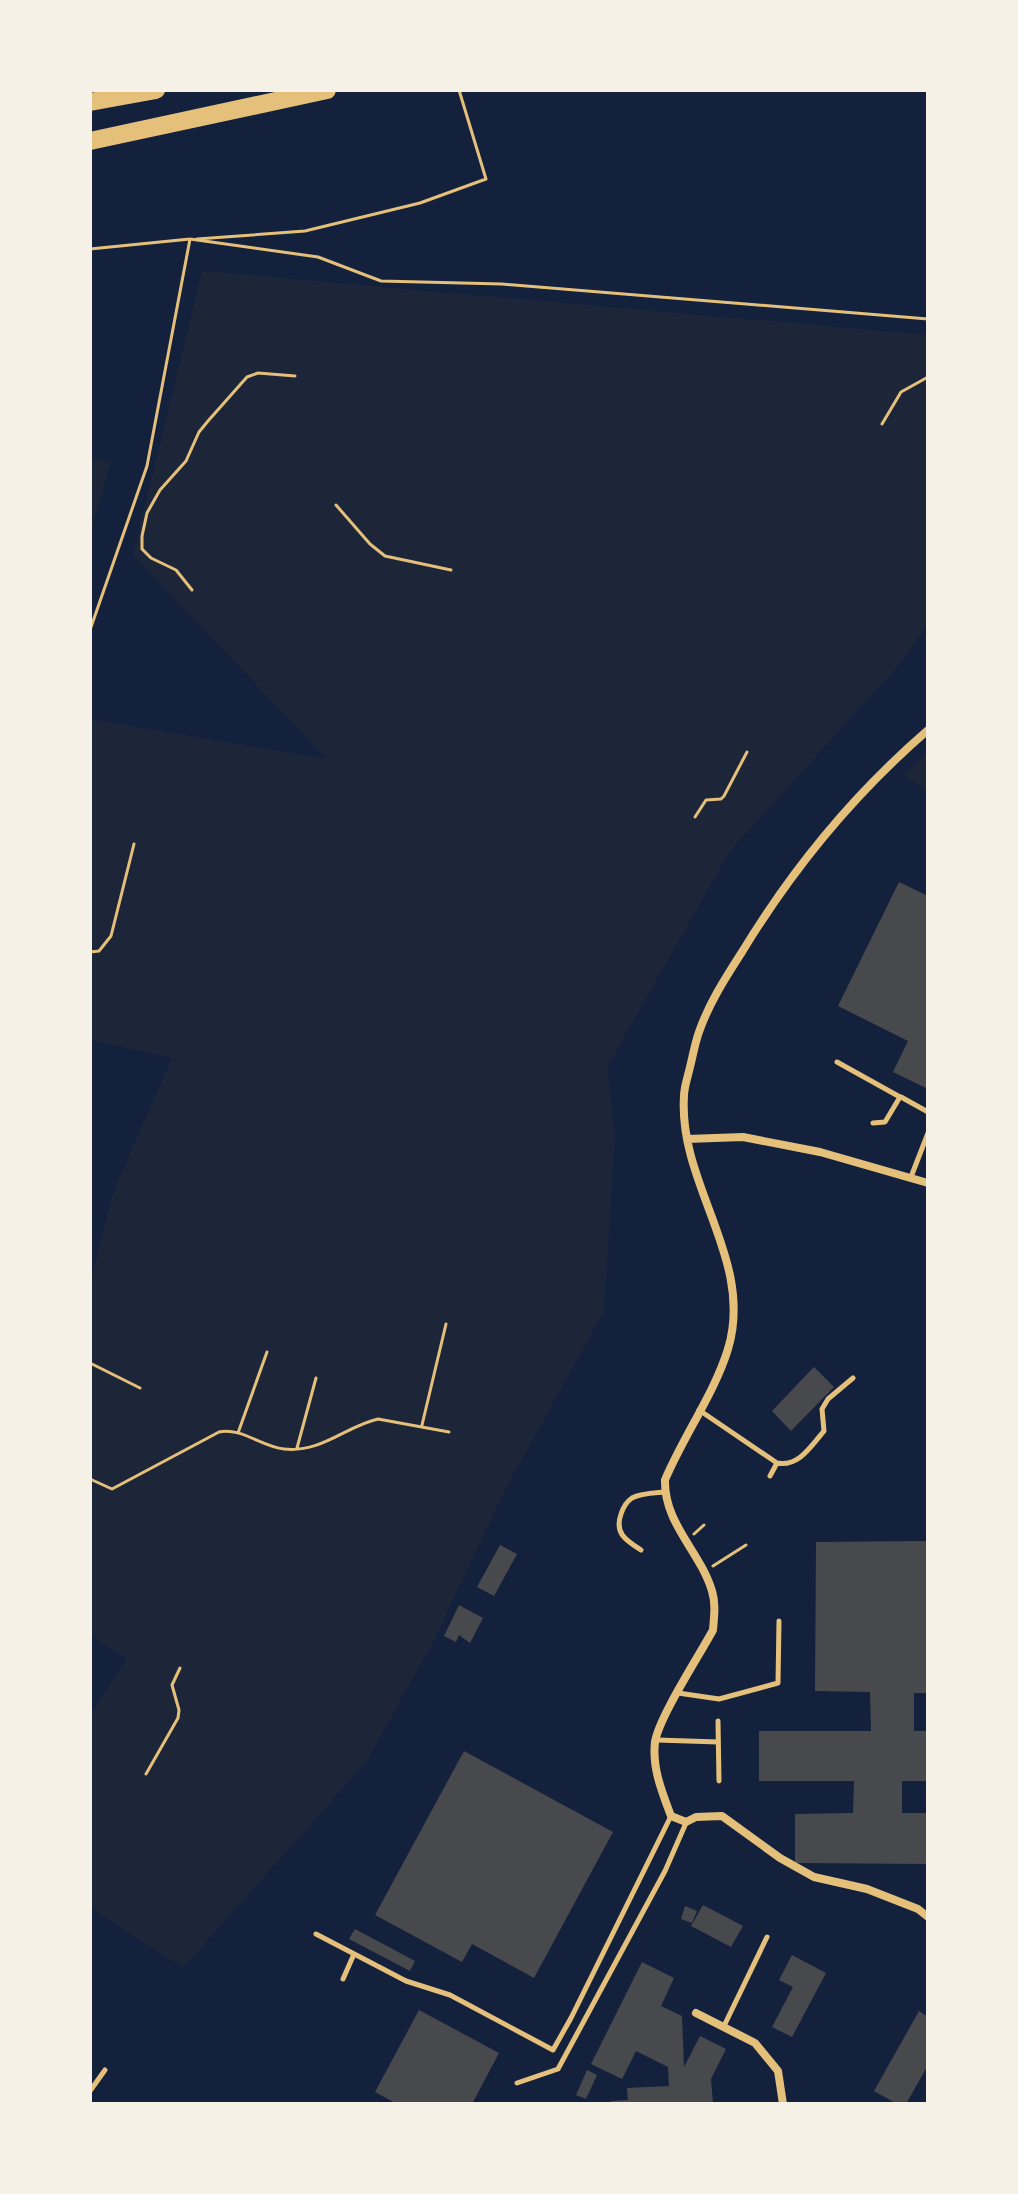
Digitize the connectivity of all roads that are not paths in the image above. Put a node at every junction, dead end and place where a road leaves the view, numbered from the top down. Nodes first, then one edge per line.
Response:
1 (156, 90) edge
2 (327, 90) edge
3 (90, 102) edge
4 (90, 141) edge
5 (928, 730) edge
6 (837, 1062) dead end
7 (900, 1097) junction
8 (928, 1112) edge
9 (873, 1123) dead end
10 (928, 1133) edge
11 (687, 1139) junction
12 (911, 1177) junction
13 (928, 1183) edge
14 (853, 1378) dead end
15 (699, 1410) junction
16 (777, 1463) junction
17 (770, 1476) dead end
18 (665, 1492) junction
19 (641, 1550) dead end
20 (779, 1621) dead end
21 (678, 1693) junction
22 (718, 1721) dead end
23 (656, 1740) junction
24 (718, 1742) junction
25 (719, 1781) dead end
26 (671, 1816) junction
27 (686, 1822) junction
28 (928, 1917) edge
29 (316, 1934) dead end
30 (767, 1937) dead end
31 (354, 1954) junction
32 (343, 1979) dead end
33 (696, 2013) dead end
34 (724, 2027) junction
35 (105, 2070) dead end
36 (517, 2083) dead end
37 (90, 2091) edge
38 (783, 2104) edge

1 - 3 highway
2 - 4 highway
5 - 11 street
6 - 7 lane
7 - 8 lane
7 - 9 lane
10 - 12 lane
11 - 12 street
11 - 15 street
12 - 13 street
14 - 16 lane
15 - 16 lane
15 - 18 street
16 - 17 lane
18 - 19 lane
18 - 21 street
20 - 21 lane
21 - 23 street
22 - 24 lane
23 - 24 lane
23 - 26 street
24 - 25 lane
26 - 27 street
26 - 31 lane
27 - 28 street
27 - 36 lane
29 - 31 lane
30 - 34 lane
31 - 32 lane
33 - 34 street
34 - 38 street
35 - 37 lane

